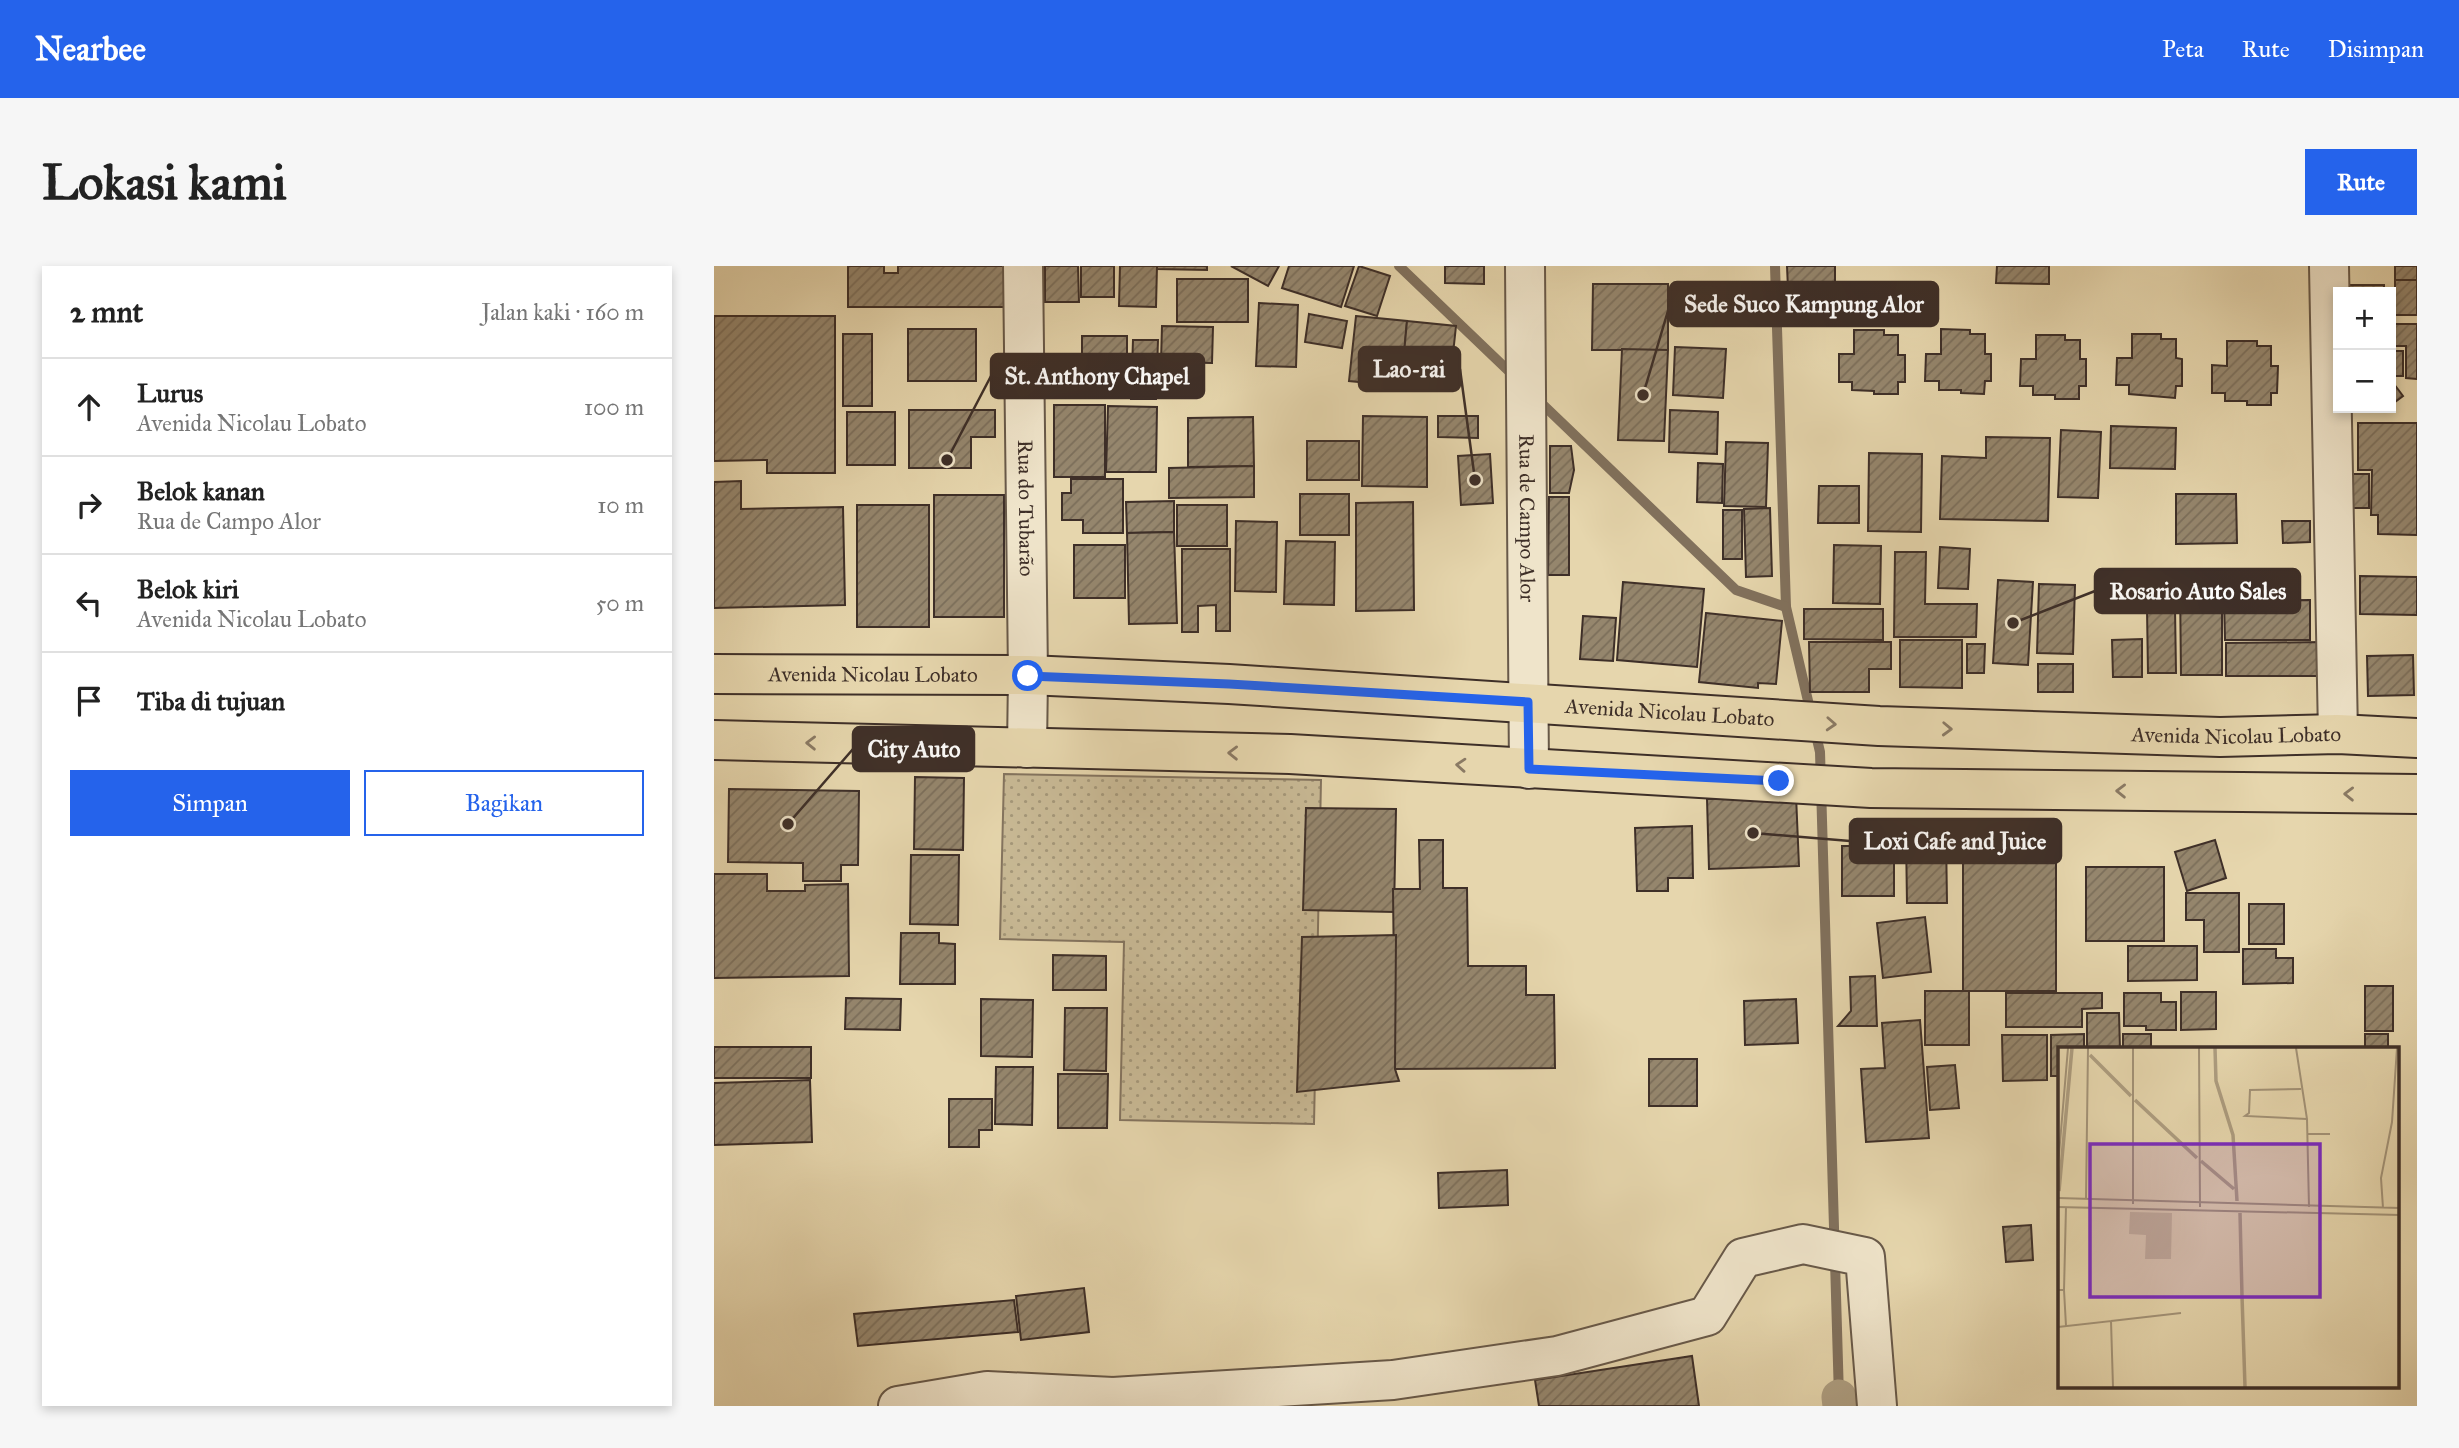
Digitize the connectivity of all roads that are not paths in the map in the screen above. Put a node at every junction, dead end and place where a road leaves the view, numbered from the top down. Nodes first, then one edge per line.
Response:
1 (1023, 266) edge
2 (1525, 266) edge
3 (2329, 266) edge
4 (714, 674) edge
5 (1028, 676) junction
6 (1528, 702) junction
7 (2338, 734) junction
8 (2417, 737) edge
9 (714, 740) edge
10 (1027, 748) junction
11 (1529, 769) junction
12 (2417, 794) edge
13 (898, 1406) edge
14 (1877, 1406) edge

1 - 5 street, Rua do Tubarão
2 - 6 street, Rua de Campo Alor
3 - 7 street
4 - 5 main road, Avenida Nicolau Lobato
5 - 6 main road, Avenida Nicolau Lobato
5 - 10 street, Rua do Tubarão
6 -> 7 main road, Avenida Nicolau Lobato
6 - 11 street, Rua de Campo Alor
7 - 8 main road, Avenida Nicolau Lobato
10 -> 9 main road
11 -> 10 main road
12 -> 11 main road
13 - 14 street

